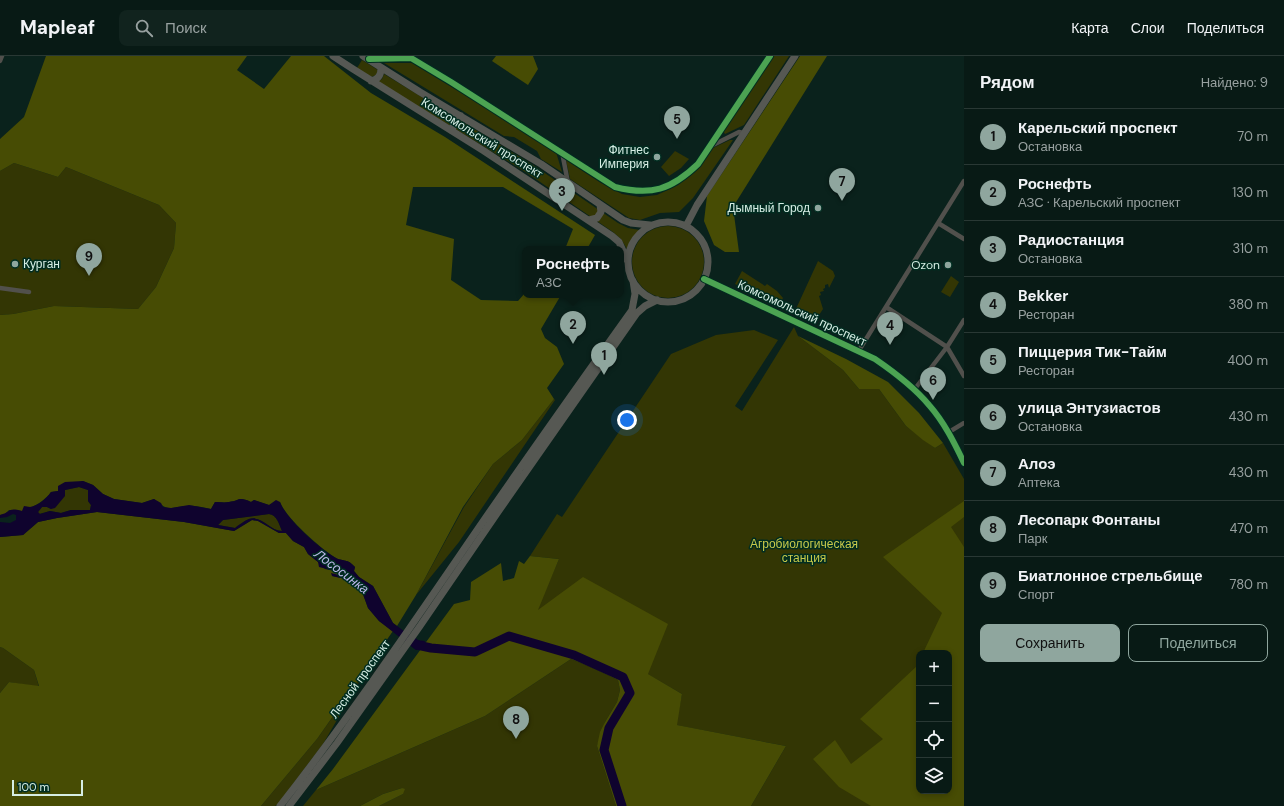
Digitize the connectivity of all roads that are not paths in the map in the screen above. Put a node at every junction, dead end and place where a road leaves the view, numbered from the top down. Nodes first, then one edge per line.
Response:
1 (2, 56) edge
2 (334, 56) edge
3 (770, 56) edge
4 (795, 56) edge
5 (366, 58) edge
6 (0, 61) edge
7 (381, 68) junction
8 (371, 81) junction
9 (461, 116) junction
10 (452, 131) junction
11 (743, 133) junction
12 (709, 147) junction
13 (562, 152) junction
14 (964, 181) edge
15 (568, 183) junction
16 (600, 205) junction
17 (589, 220) junction
18 (938, 223) junction
19 (650, 225) junction
20 (686, 226) junction
21 (964, 239) edge
22 (621, 246) edge
23 (624, 253) edge
24 (628, 262) junction
25 (704, 279) junction
26 (633, 281) junction
27 (0, 288) edge
28 (29, 292) dead end
29 (657, 300) junction
30 (886, 307) junction
31 (964, 320) edge
32 (947, 347) junction
33 (858, 352) junction
34 (964, 376) edge
35 (914, 390) junction
36 (964, 423) edge
37 (948, 432) junction
38 (535, 453) junction
39 (964, 463) edge
40 (367, 695) junction
41 (280, 806) edge
42 (289, 806) edge

1 - 6 street
2 - 8 main road, Комсомольский проспект
3 - 12 street
4 - 11 main road
5 - 7 main road, Комсомольский проспект
5 - 13 street
7 - 8 main road
7 - 9 main road, Комсомольский проспект
8 - 10 main road, Комсомольский проспект
9 - 10 main road
9 - 15 main road, Комсомольский проспект
10 - 17 main road, Комсомольский проспект
11 - 12 street
11 - 20 main road
12 - 13 street
13 - 15 street
14 - 18 street
15 - 16 main road, Комсомольский проспект
16 - 17 main road
16 - 19 main road, Комсомольский проспект
17 - 22 main road, Комсомольский проспект
18 - 21 street
18 - 30 street
19 - 20 main road
19 - 24 main road
20 - 25 main road
23 - 24 main road, Комсомольский проспект
24 - 26 main road
25 - 29 main road
25 - 33 street, Комсомольский проспект
26 - 29 main road
26 - 38 main road
27 - 28 street
29 - 38 main road
30 - 32 street
30 - 33 street
31 - 32 street
32 - 34 street
32 - 35 street
33 - 35 street, Комсомольский проспект
35 - 37 street, Комсомольский проспект
36 - 37 street
37 - 39 street, Комсомольский проспект
38 - 40 main road, Лесной проспект
40 - 41 main road, Лесной проспект
40 - 42 main road, Лесной проспект

